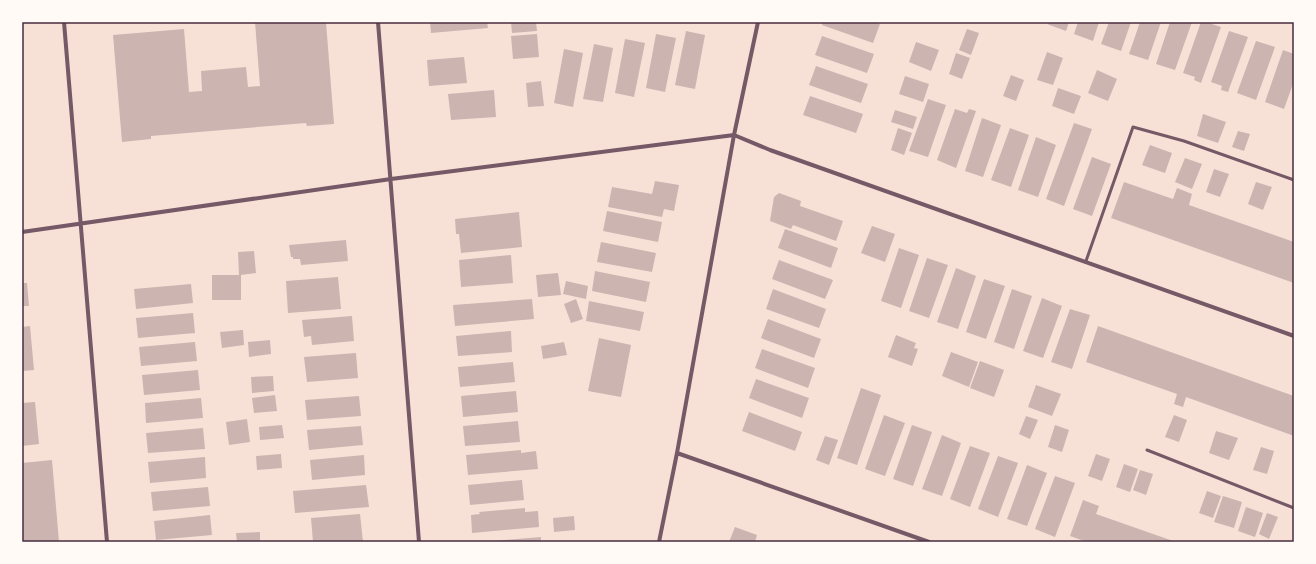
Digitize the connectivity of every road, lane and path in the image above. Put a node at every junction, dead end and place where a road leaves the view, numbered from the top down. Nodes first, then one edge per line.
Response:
1 (64, 22) edge
2 (378, 22) edge
3 (758, 22) edge
4 (734, 134) junction
5 (391, 179) junction
6 (1294, 180) edge
7 (81, 224) junction
8 (22, 232) edge
9 (1086, 261) junction
10 (1294, 336) edge
11 (1147, 450) dead end
12 (677, 452) junction
13 (1294, 508) edge
14 (107, 542) edge
15 (419, 542) edge
16 (659, 542) edge
17 (929, 542) edge

1 - 7 street
2 - 5 street
3 - 4 street
4 - 5 street
4 - 9 street
4 - 12 street
5 - 7 street
5 - 15 street
6 - 9 lane
7 - 8 street
7 - 14 street
9 - 10 street
11 - 13 lane
12 - 16 street
12 - 17 street

